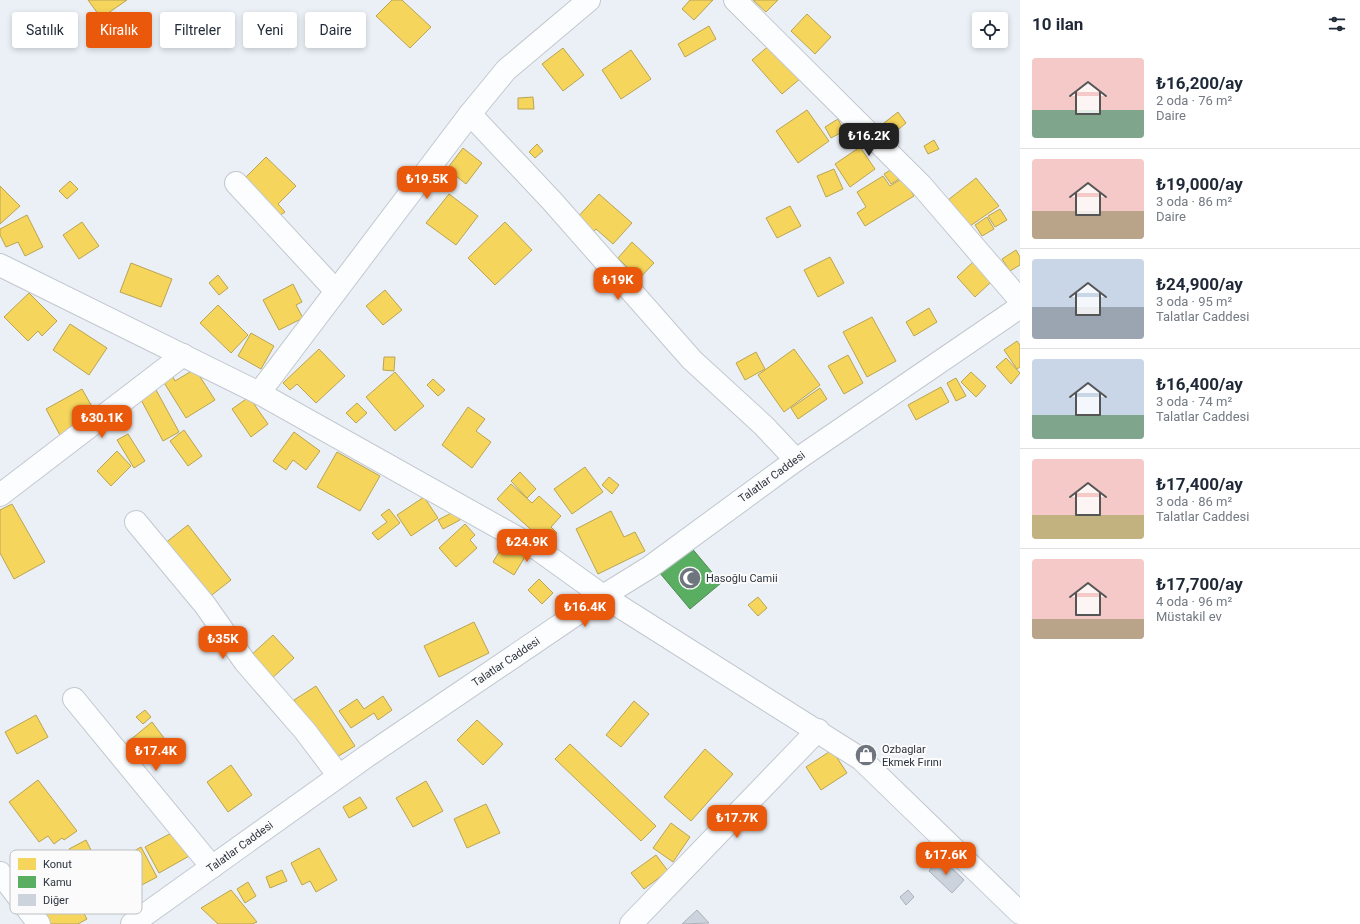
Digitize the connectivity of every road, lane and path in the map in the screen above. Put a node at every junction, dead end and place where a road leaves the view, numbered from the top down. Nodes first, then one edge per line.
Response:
1 (589, 0) edge
2 (735, 0) edge
3 (470, 114) junction
4 (236, 183) dead end
5 (0, 264) edge
6 (336, 291) junction
7 (1020, 300) edge
8 (1020, 307) edge
9 (183, 355) junction
10 (259, 393) junction
11 (796, 460) junction
12 (0, 495) edge
13 (136, 522) dead end
14 (603, 596) junction
15 (74, 699) dead end
16 (818, 730) junction
17 (339, 776) junction
18 (212, 867) junction
19 (0, 873) edge
20 (10, 886) edge
21 (1020, 913) edge
22 (31, 914) edge
23 (39, 924) edge
24 (132, 924) edge
25 (631, 924) edge

1 - 3 street
2 - 7 street
3 - 6 street
3 - 11 street
4 - 6 street
5 - 9 street
6 - 10 street
8 - 11 street, Talatlar Caddesi
9 - 10 street
9 - 12 street
10 - 14 street
11 - 14 street, Talatlar Caddesi
13 - 17 street
14 - 16 street
14 - 17 street, Talatlar Caddesi
15 - 18 street
16 - 21 street
16 - 25 street
17 - 18 street, Talatlar Caddesi
18 - 24 street, Talatlar Caddesi
19 - 20 street
22 - 23 street

